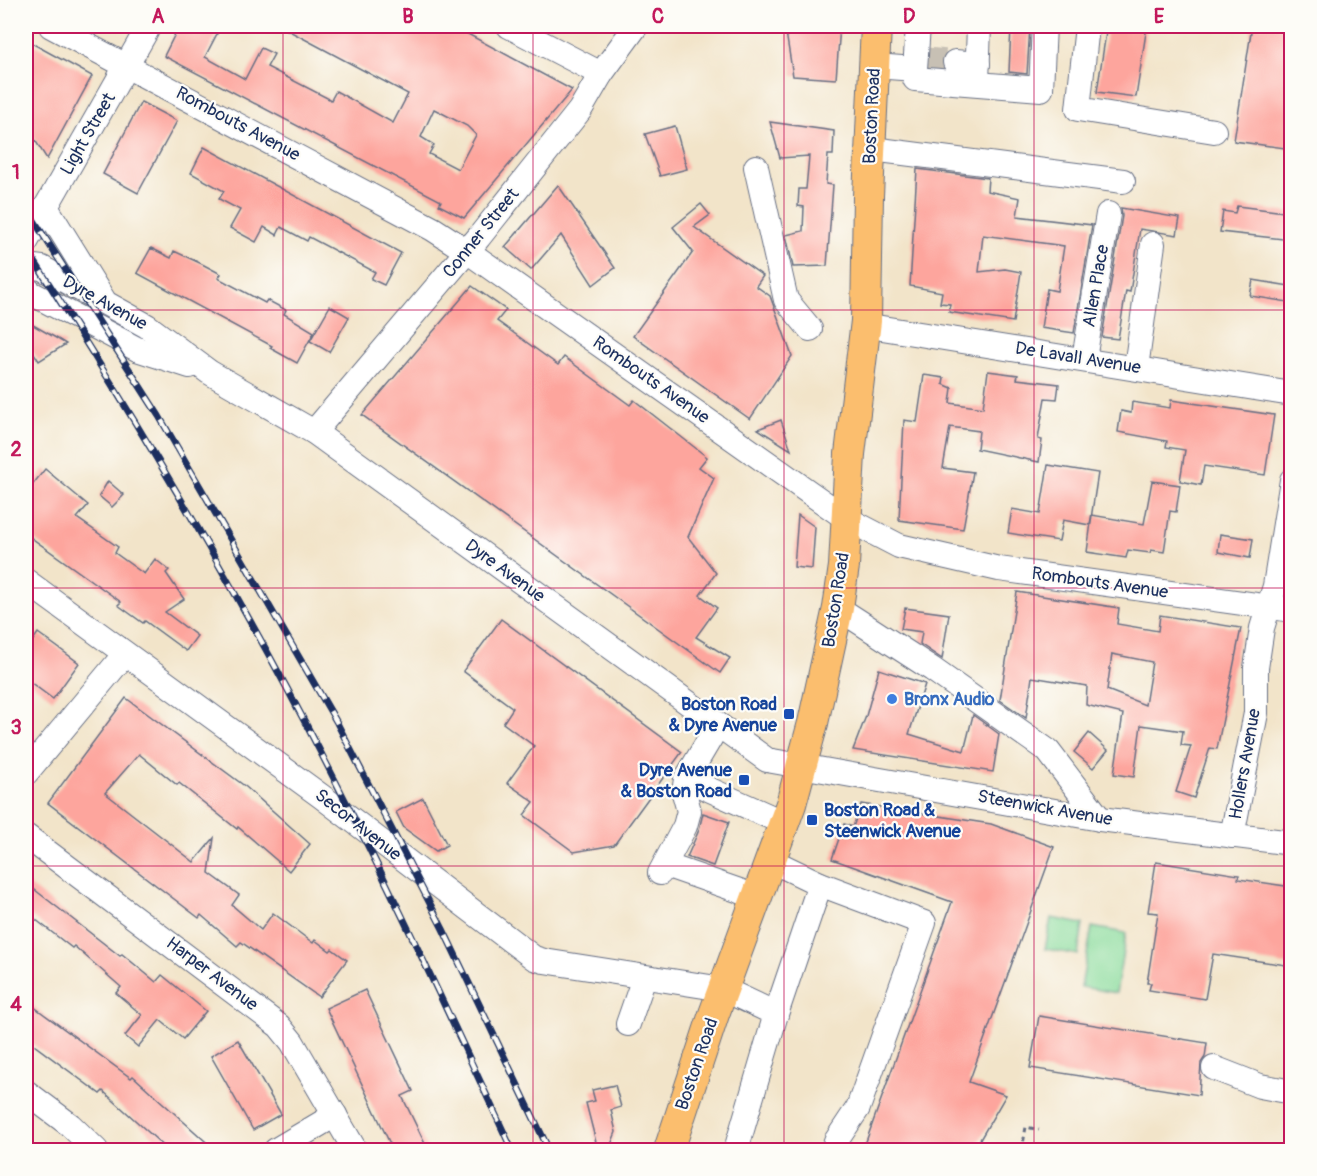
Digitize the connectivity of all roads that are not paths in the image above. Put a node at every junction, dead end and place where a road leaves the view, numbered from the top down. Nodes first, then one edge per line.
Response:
1 (51, 26) edge
2 (149, 26) edge
3 (509, 26) edge
4 (636, 26) edge
5 (876, 26) edge
6 (918, 26) edge
7 (979, 26) edge
8 (1036, 26) edge
9 (1044, 26) edge
10 (1087, 26) edge
11 (918, 62) junction
12 (128, 65) junction
13 (875, 66) junction
14 (1042, 67) junction
15 (970, 69) junction
16 (601, 75) junction
17 (1214, 131) dead end
18 (872, 148) junction
19 (756, 167) dead end
20 (1124, 181) dead end
21 (46, 207) junction
22 (1108, 214) dead end
23 (26, 242) edge
24 (1153, 244) dead end
25 (467, 251) junction
26 (26, 266) edge
27 (26, 288) edge
28 (106, 304) junction
29 (866, 321) junction
30 (810, 329) dead end
31 (1084, 359) junction
32 (1136, 368) junction
33 (209, 372) junction
34 (1292, 394) edge
35 (314, 432) junction
36 (1292, 480) edge
37 (847, 519) junction
38 (26, 581) edge
39 (838, 608) junction
40 (1280, 608) edge
41 (125, 654) junction
42 (718, 725) junction
43 (800, 765) junction
44 (26, 773) edge
45 (686, 779) junction
46 (1100, 819) junction
47 (784, 823) junction
48 (26, 836) edge
49 (1232, 836) junction
50 (1292, 843) edge
51 (770, 860) junction
52 (820, 884) junction
53 (757, 897) junction
54 (644, 978) junction
55 (723, 989) junction
56 (776, 1014) junction
57 (628, 1024) dead end
58 (1214, 1068) dead end
59 (26, 1092) edge
60 (1292, 1092) edge
61 (335, 1115) junction
62 (96, 1150) edge
63 (276, 1150) edge
64 (355, 1150) edge
65 (669, 1150) edge
66 (736, 1150) edge
67 (833, 1150) edge

1 - 12 street, Rombouts Avenue
2 - 12 street, Light Street
3 - 16 street
4 - 16 street, Conner Street
5 - 13 main road, Boston Road
6 - 11 street
7 - 15 street
8 - 14 street
9 - 14 street
10 - 17 street
11 - 13 street
11 - 15 street
12 - 21 street, Light Street
12 - 25 street, Rombouts Avenue
13 - 18 main road, Boston Road
14 - 15 street
16 - 25 street, Conner Street
18 - 20 street
18 - 29 main road, Boston Road
19 - 30 street
21 - 23 street, Light Street
21 - 28 street
22 - 31 street, Allen Place
24 - 32 street
25 - 35 street, Conner Street
25 - 37 street, Rombouts Avenue
26 - 28 street, Dyre Avenue
27 - 33 street, Dyre Avenue
28 - 33 street, Dyre Avenue
29 - 31 street, De Lavall Avenue
29 - 37 main road, Boston Road
31 - 32 street, De Lavall Avenue
32 - 34 street, De Lavall Avenue
33 - 35 street, Dyre Avenue
35 - 42 street, Dyre Avenue
36 - 40 street, Hollers Avenue
37 - 39 main road, Boston Road
37 - 40 street, Rombouts Avenue
38 - 41 street, Secor Avenue
39 - 43 main road, Boston Road
39 - 46 street
40 - 49 street, Hollers Avenue
41 - 44 street
41 - 54 street, Secor Avenue
42 - 43 street, Dyre Avenue
42 - 45 street
43 - 46 street, Steenwick Avenue
43 - 47 main road, Boston Road
45 - 47 street
45 - 53 street
46 - 49 street, Steenwick Avenue
47 - 51 main road, Boston Road
48 - 61 street, Harper Avenue
49 - 50 street, Steenwick Avenue
51 - 52 street
51 - 53 main road, Boston Road
52 - 56 street
52 - 67 street
53 - 55 main road, Boston Road
54 - 55 street, Secor Avenue
54 - 57 street
55 - 56 street, Secor Avenue
55 - 65 main road, Boston Road
56 - 66 street
58 - 60 street
59 - 62 street
61 - 63 street
61 - 64 street, Harper Avenue

